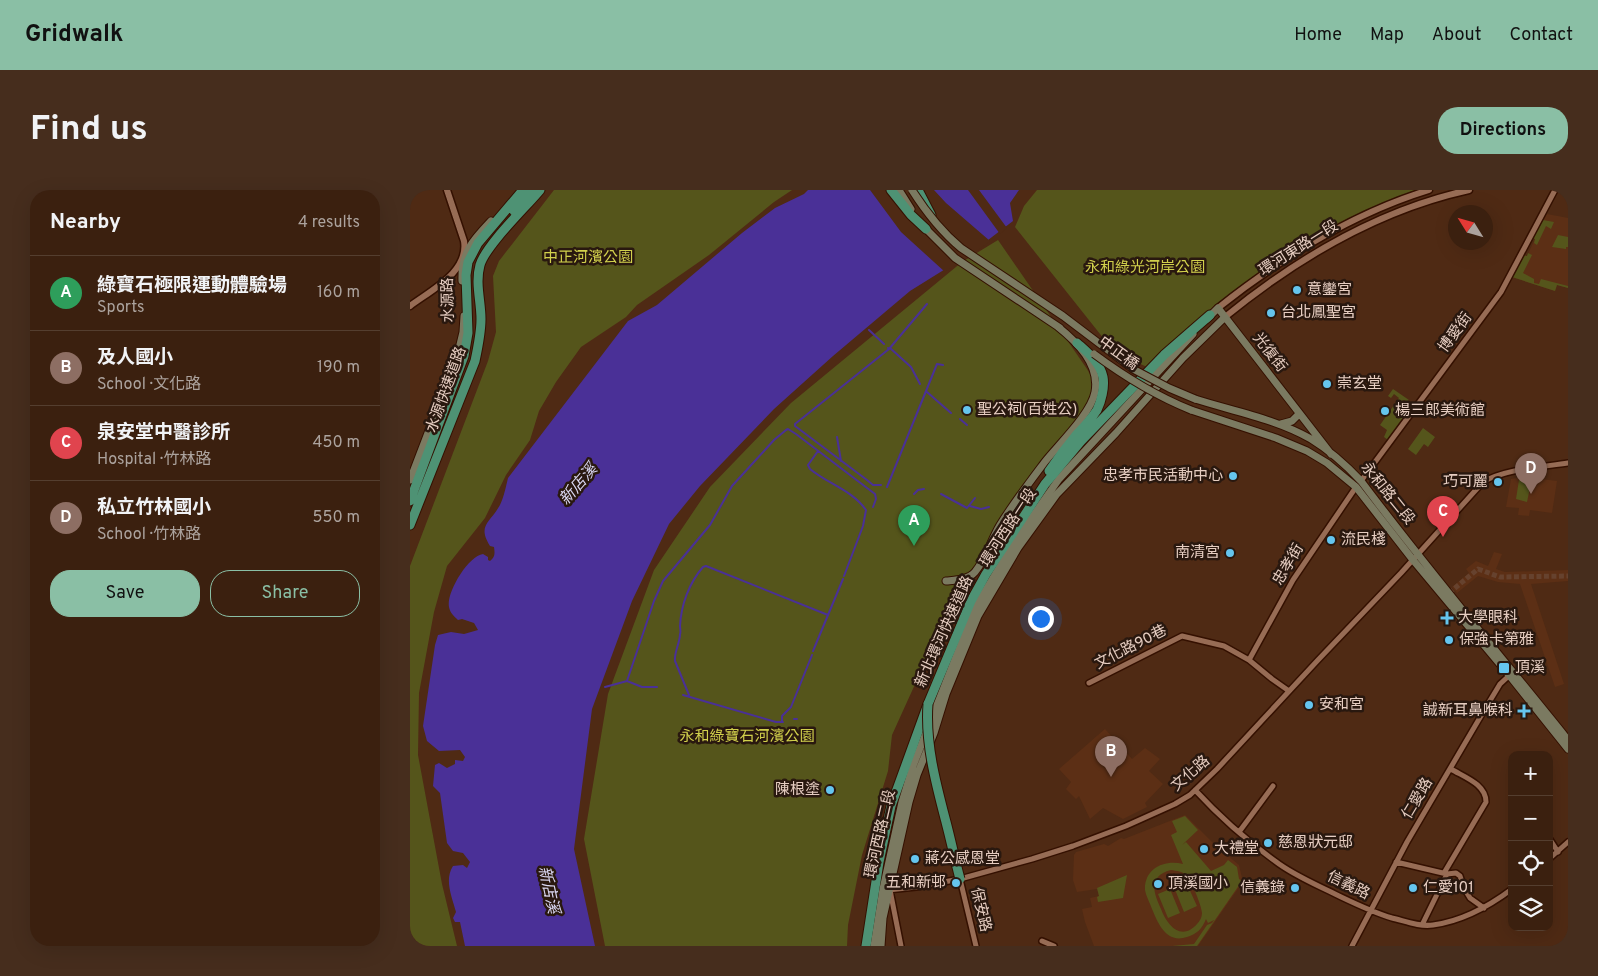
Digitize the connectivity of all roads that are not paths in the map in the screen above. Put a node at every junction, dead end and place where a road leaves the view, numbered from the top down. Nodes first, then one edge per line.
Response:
1 (447, 190) edge
2 (517, 190) edge
3 (523, 190) edge
4 (532, 190) edge
5 (540, 190) edge
6 (891, 190) edge
7 (899, 190) edge
8 (912, 190) edge
9 (918, 190) edge
10 (1429, 190) edge
11 (1469, 190) edge
12 (1555, 190) edge
13 (934, 222) junction
14 (926, 229) junction
15 (480, 245) junction
16 (468, 262) junction
17 (410, 306) edge
18 (1218, 308) junction
19 (1210, 315) junction
20 (1225, 317) junction
21 (1057, 326) junction
22 (1077, 343) junction
23 (1161, 369) joint
24 (1170, 373) joint
25 (1299, 414) junction
26 (1279, 425) junction
27 (1331, 454) junction
28 (1568, 463) edge
29 (432, 470) junction
30 (410, 480) edge
31 (1359, 484) junction
32 (410, 501) edge
33 (410, 525) edge
34 (1416, 558) junction
35 (986, 574) junction
36 (946, 581) dead end
37 (1249, 660) junction
38 (1512, 673) junction
39 (1089, 683) dead end
40 (1289, 691) junction
41 (928, 704) junction
42 (926, 732) joint
43 (934, 733) joint
44 (1568, 740) edge
45 (1568, 749) edge
46 (1451, 769) junction
47 (1273, 786) dead end
48 (1195, 790) junction
49 (1239, 832) junction
50 (1551, 841) edge
51 (1568, 842) edge
52 (1558, 852) junction
53 (1553, 856) edge
54 (1396, 862) junction
55 (1445, 873) junction
56 (960, 879) junction
57 (886, 889) junction
58 (1508, 892) edge
59 (1484, 908) junction
60 (1371, 912) junction
61 (1422, 925) junction
62 (1042, 941) dead end
63 (866, 946) edge
64 (874, 946) edge
65 (881, 946) edge
66 (901, 946) edge
67 (976, 946) edge
68 (1054, 946) edge
69 (1352, 946) edge

1 - 16 street
2 - 16 main road, 水源路
3 - 15 highway, 水源快速道路
4 - 15 highway
5 - 29 highway, 水源快速道路
6 - 14 highway
7 - 14 main road, 中正橋
8 - 13 main road, 中正橋, bridge
9 - 13 highway, bridge
10 - 18 street, 環河東路一段
11 - 20 street, 環河東路一段
12 - 31 street, 博愛街
13 - 26 main road, 中正橋, bridge
14 - 21 main road, 中正橋
15 - 16 highway, 水源快速道路
16 - 17 street
16 - 29 highway, 水源快速道路
16 - 30 main road, 水源路
16 - 32 highway, 水源快速道路
18 - 19 main road, 環河東路一段
18 - 20 main road, 光復街
19 - 23 main road, 環河東路一段
19 - 35 highway, 新北環河快速道路
20 - 24 main road, 環河東路一段
20 - 25 main road, 光復街
21 - 22 main road
21 - 31 main road, 中正橋, bridge
22 - 35 highway
22 - 36 main road
23 - 42 main road, 環河西路一段
24 - 43 main road, 環河西路一段
25 - 26 main road
25 - 27 main road, 光復街
26 - 27 main road, 中正橋
27 - 31 main road, 永和路二段
28 - 34 street, 文化路
29 - 33 highway, 水源快速道路
31 - 34 main road, 永和路二段
31 - 37 street, 忠孝街
34 - 38 main road, 永和路二段
34 - 40 street, 文化路
35 - 41 highway, 新北環河快速道路
37 - 39 street, 文化路90巷
37 - 40 street, 文化路90巷
38 - 44 main road, 永和路二段
38 - 45 main road, 永和路二段
38 - 46 street, 仁愛路
40 - 48 street, 文化路
41 - 56 highway, bridge
41 - 63 highway, 新北環河快速道路
42 - 57 main road, 環河西路二段
43 - 57 main road, 環河西路二段
46 - 54 street, 仁愛路
46 - 55 street
47 - 49 street
48 - 49 street, 信義路
48 - 56 street, 文化路
49 - 60 street, 信義路
50 - 52 street
51 - 52 street
52 - 53 street
54 - 55 street
54 - 60 street, 仁愛路
55 - 59 street
55 - 61 street
56 - 57 street, 文化路
56 - 67 street, 保安路
57 - 64 main road, 環河西路二段
57 - 65 main road, 環河西路二段
57 - 66 street
58 - 59 street, 信義路
59 - 61 street, 信義路
60 - 61 street, 信義路
60 - 69 street, 仁愛路
62 - 68 street

